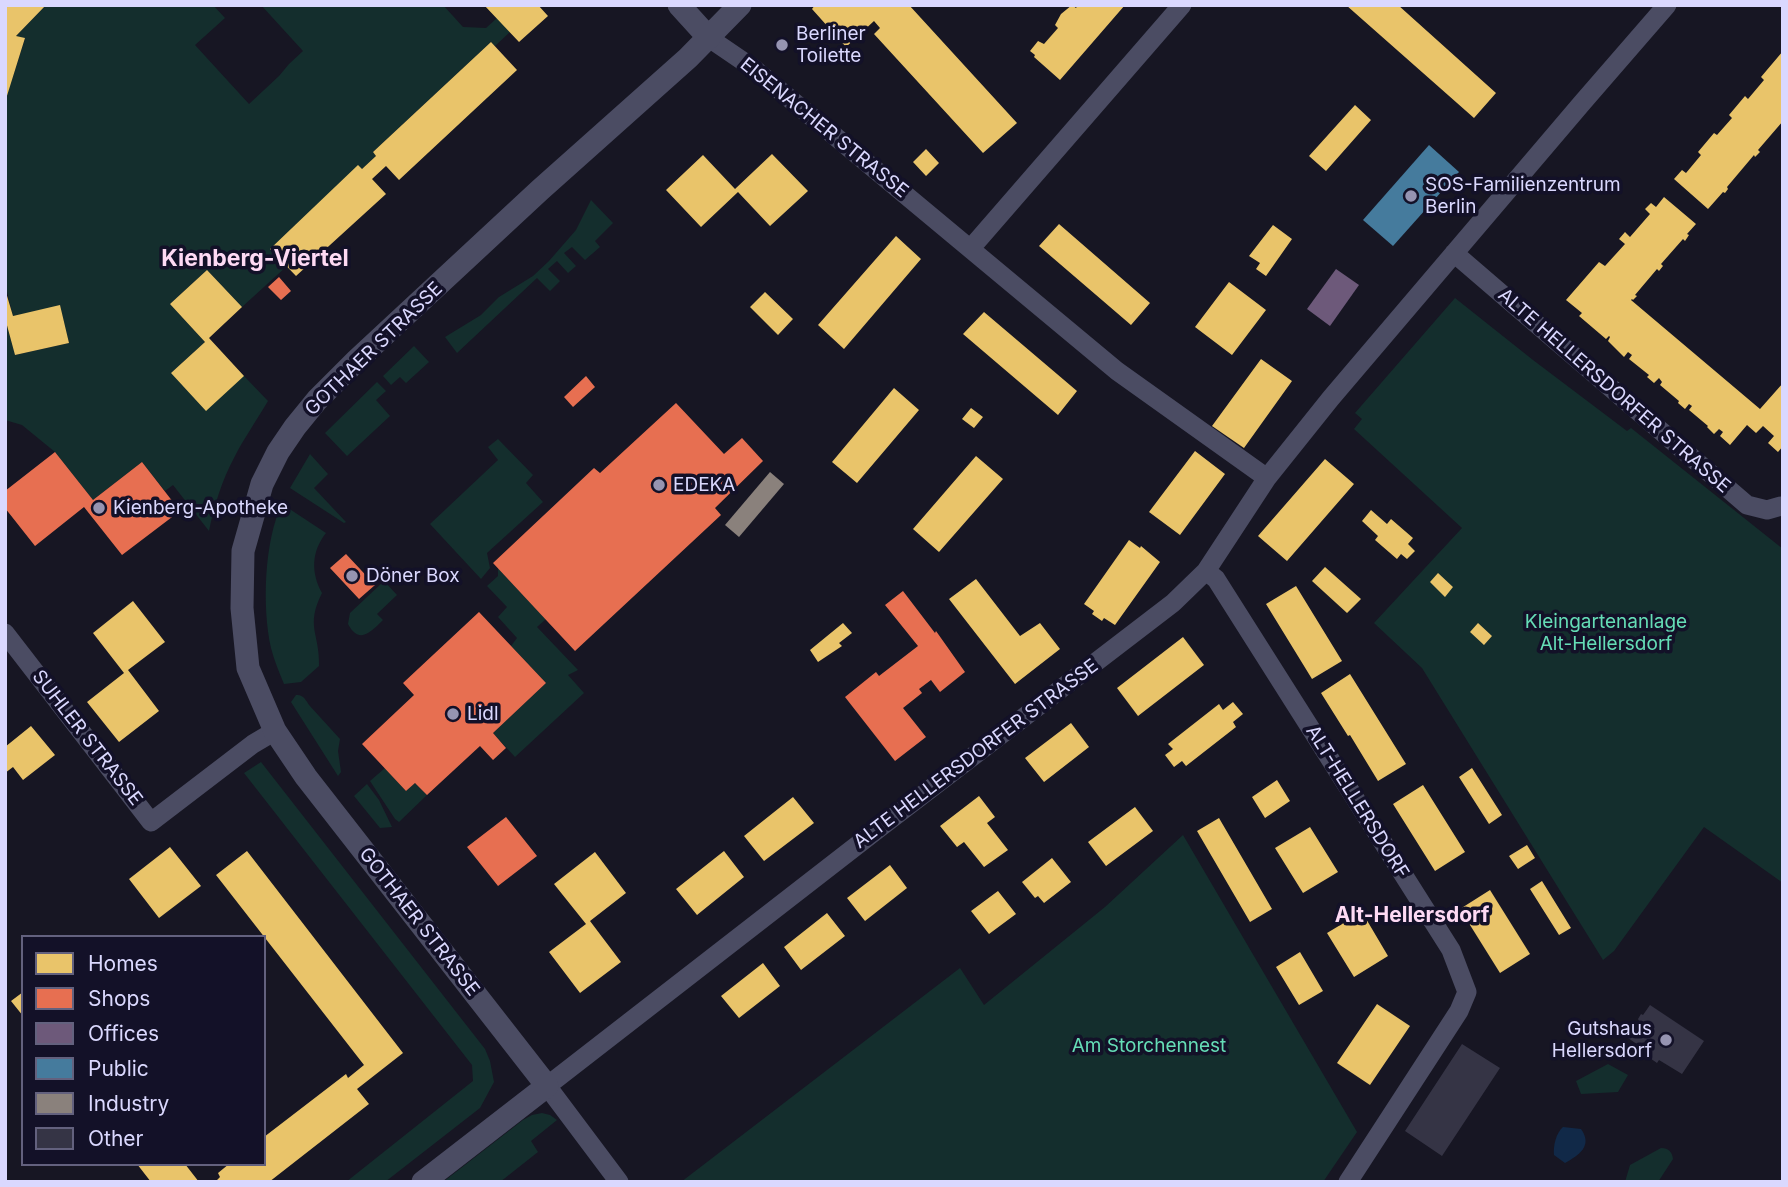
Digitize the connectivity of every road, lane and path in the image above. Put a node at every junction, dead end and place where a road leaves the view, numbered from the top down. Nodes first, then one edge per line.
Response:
1 (679, 5) edge
2 (740, 5) edge
3 (1182, 5) edge
4 (1667, 5) edge
5 (709, 38) junction
6 (971, 248) junction
7 (1454, 253) junction
8 (1267, 478) junction
9 (1781, 506) edge
10 (1206, 571) junction
11 (5, 633) edge
12 (275, 731) junction
13 (547, 1086) junction
14 (424, 1182) edge
15 (619, 1182) edge
16 (1348, 1182) edge

1 - 5 street, EISENACHER STRASSE
2 - 5 street, GOTHAER STRASSE
3 - 6 street
4 - 7 street, ALTE HELLERSDORFER STRASSE
5 - 6 street, EISENACHER STRASSE
5 - 12 street, GOTHAER STRASSE
6 - 8 street, EISENACHER STRASSE
7 - 8 street, ALTE HELLERSDORFER STRASSE
7 - 9 street, ALTE HELLERSDORFER STRASSE
8 - 10 street, ALTE HELLERSDORFER STRASSE
10 - 13 street, ALTE HELLERSDORFER STRASSE
10 - 16 street, ALT-HELLERSDORF
11 - 12 street, SUHLER STRASSE
12 - 13 street, GOTHAER STRASSE
13 - 14 street, ALTE HELLERSDORFER STRASSE
13 - 15 street

